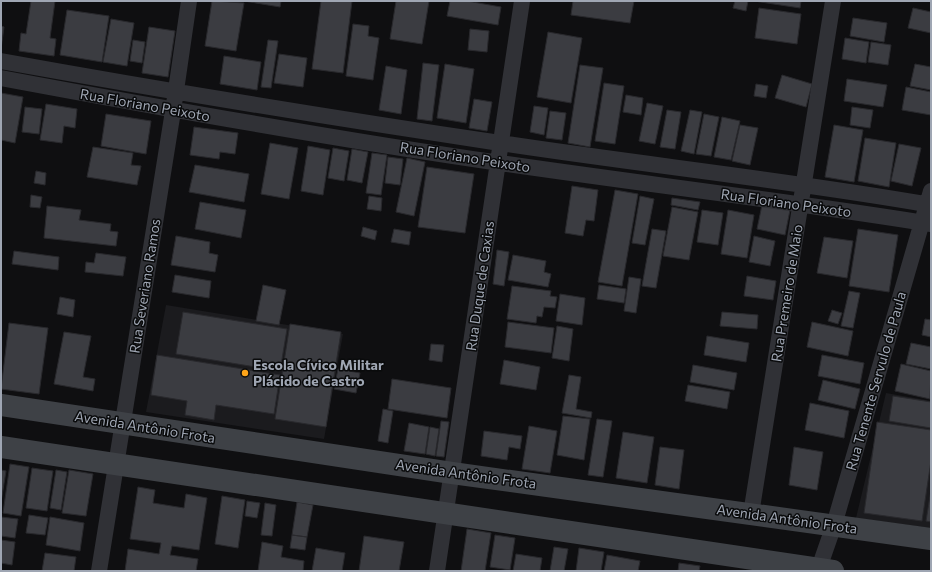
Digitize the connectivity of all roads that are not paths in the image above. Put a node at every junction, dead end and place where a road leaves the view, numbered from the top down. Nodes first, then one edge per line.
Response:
1 (189, 1) edge
2 (522, 1) edge
3 (834, 1) edge
4 (1, 61) edge
5 (1, 78) edge
6 (176, 92) junction
7 (173, 111) junction
8 (502, 143) junction
9 (498, 163) junction
10 (804, 185) junction
11 (930, 200) edge
12 (801, 204) junction
13 (926, 223) edge
14 (1, 405) edge
15 (123, 423) junction
16 (1, 447) edge
17 (116, 464) junction
18 (452, 473) junction
19 (446, 513) junction
20 (751, 514) junction
21 (834, 525) junction
22 (931, 539) edge
23 (823, 570) edge
24 (99, 571) edge
25 (438, 571) edge

1 - 6 street, Rua Severiano Ramos
2 - 8 street, Rua Duque de Caxias
3 - 10 street, Rua Premeiro de Maio
4 - 6 street, Rua Floriano Peixoto
5 - 7 street, Rua Floriano Peixoto
6 - 7 street, Rua Severiano Ramos
6 - 8 street, Rua Floriano Peixoto
7 - 9 street, Rua Floriano Peixoto
7 - 15 street, Rua Severiano Ramos
8 - 9 street, Rua Duque de Caxias
8 - 10 street, Rua Floriano Peixoto
9 - 12 street, Rua Floriano Peixoto
9 - 18 street, Rua Duque de Caxias
10 - 11 street, Rua Floriano Peixoto
10 - 12 street, Rua Premeiro de Maio
11 - 13 street, Rua Tenente Servulo de Paula
12 - 13 street, Rua Floriano Peixoto
12 - 20 street, Rua Premeiro de Maio
13 - 21 street, Rua Tenente Servulo de Paula
14 - 15 main road, Avenida Antônio Frota
15 - 17 street, Rua Severiano Ramos
15 - 18 main road, Avenida Antônio Frota
16 - 17 main road
17 - 19 main road
17 - 24 street, Rua Severiano Ramos
18 - 19 street, Rua Duque de Caxias
18 - 20 main road, Avenida Antônio Frota
19 - 23 main road
19 - 25 street, Rua Duque de Caxias
20 - 21 main road, Avenida Antônio Frota
21 - 22 main road, Avenida Antônio Frota
21 - 23 street, Rua Tenente Servulo de Paula

